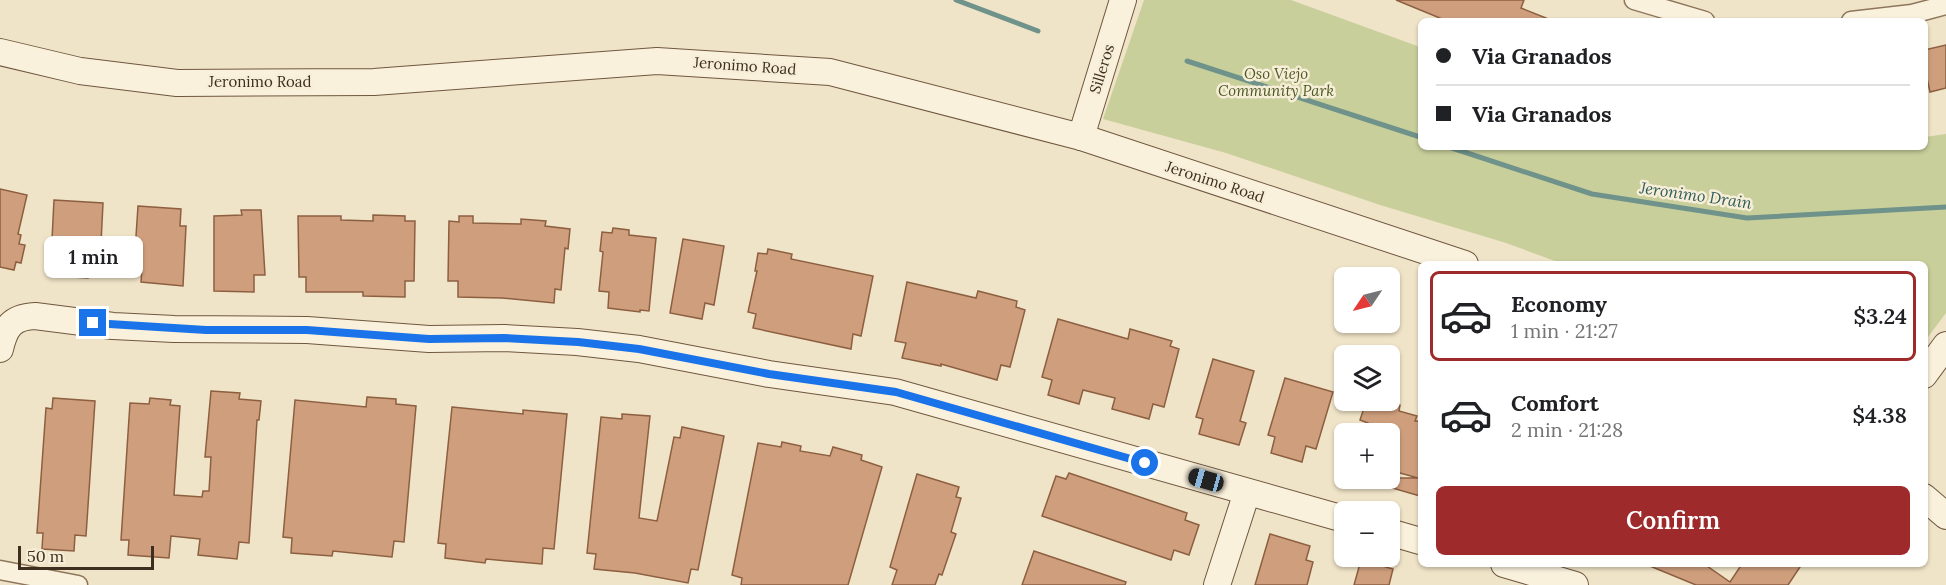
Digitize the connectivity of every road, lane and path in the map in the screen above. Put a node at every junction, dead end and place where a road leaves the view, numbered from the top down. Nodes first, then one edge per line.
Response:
1 (1124, 0) edge
2 (1634, 0) edge
3 (1946, 5) edge
4 (1695, 18) edge
5 (1877, 18) edge
6 (0, 52) edge
7 (1081, 137) junction
8 (1456, 261) edge
9 (1946, 345) edge
10 (0, 349) edge
11 (1928, 370) edge
12 (1247, 492) junction
13 (1928, 500) edge
14 (1334, 516) edge
15 (1946, 516) edge
16 (1400, 535) edge
17 (1418, 540) edge
18 (1514, 567) edge
19 (0, 570) edge
20 (78, 585) edge
21 (1217, 585) edge
22 (1575, 585) edge

1 - 7 street, Silleros
2 - 4 street
3 - 5 street
6 - 7 street, Jeronimo Road
7 - 8 street, Jeronimo Road
9 - 11 street
10 - 12 street
12 - 14 street
12 - 21 street
13 - 15 street
16 - 17 street
18 - 22 street
19 - 20 street

